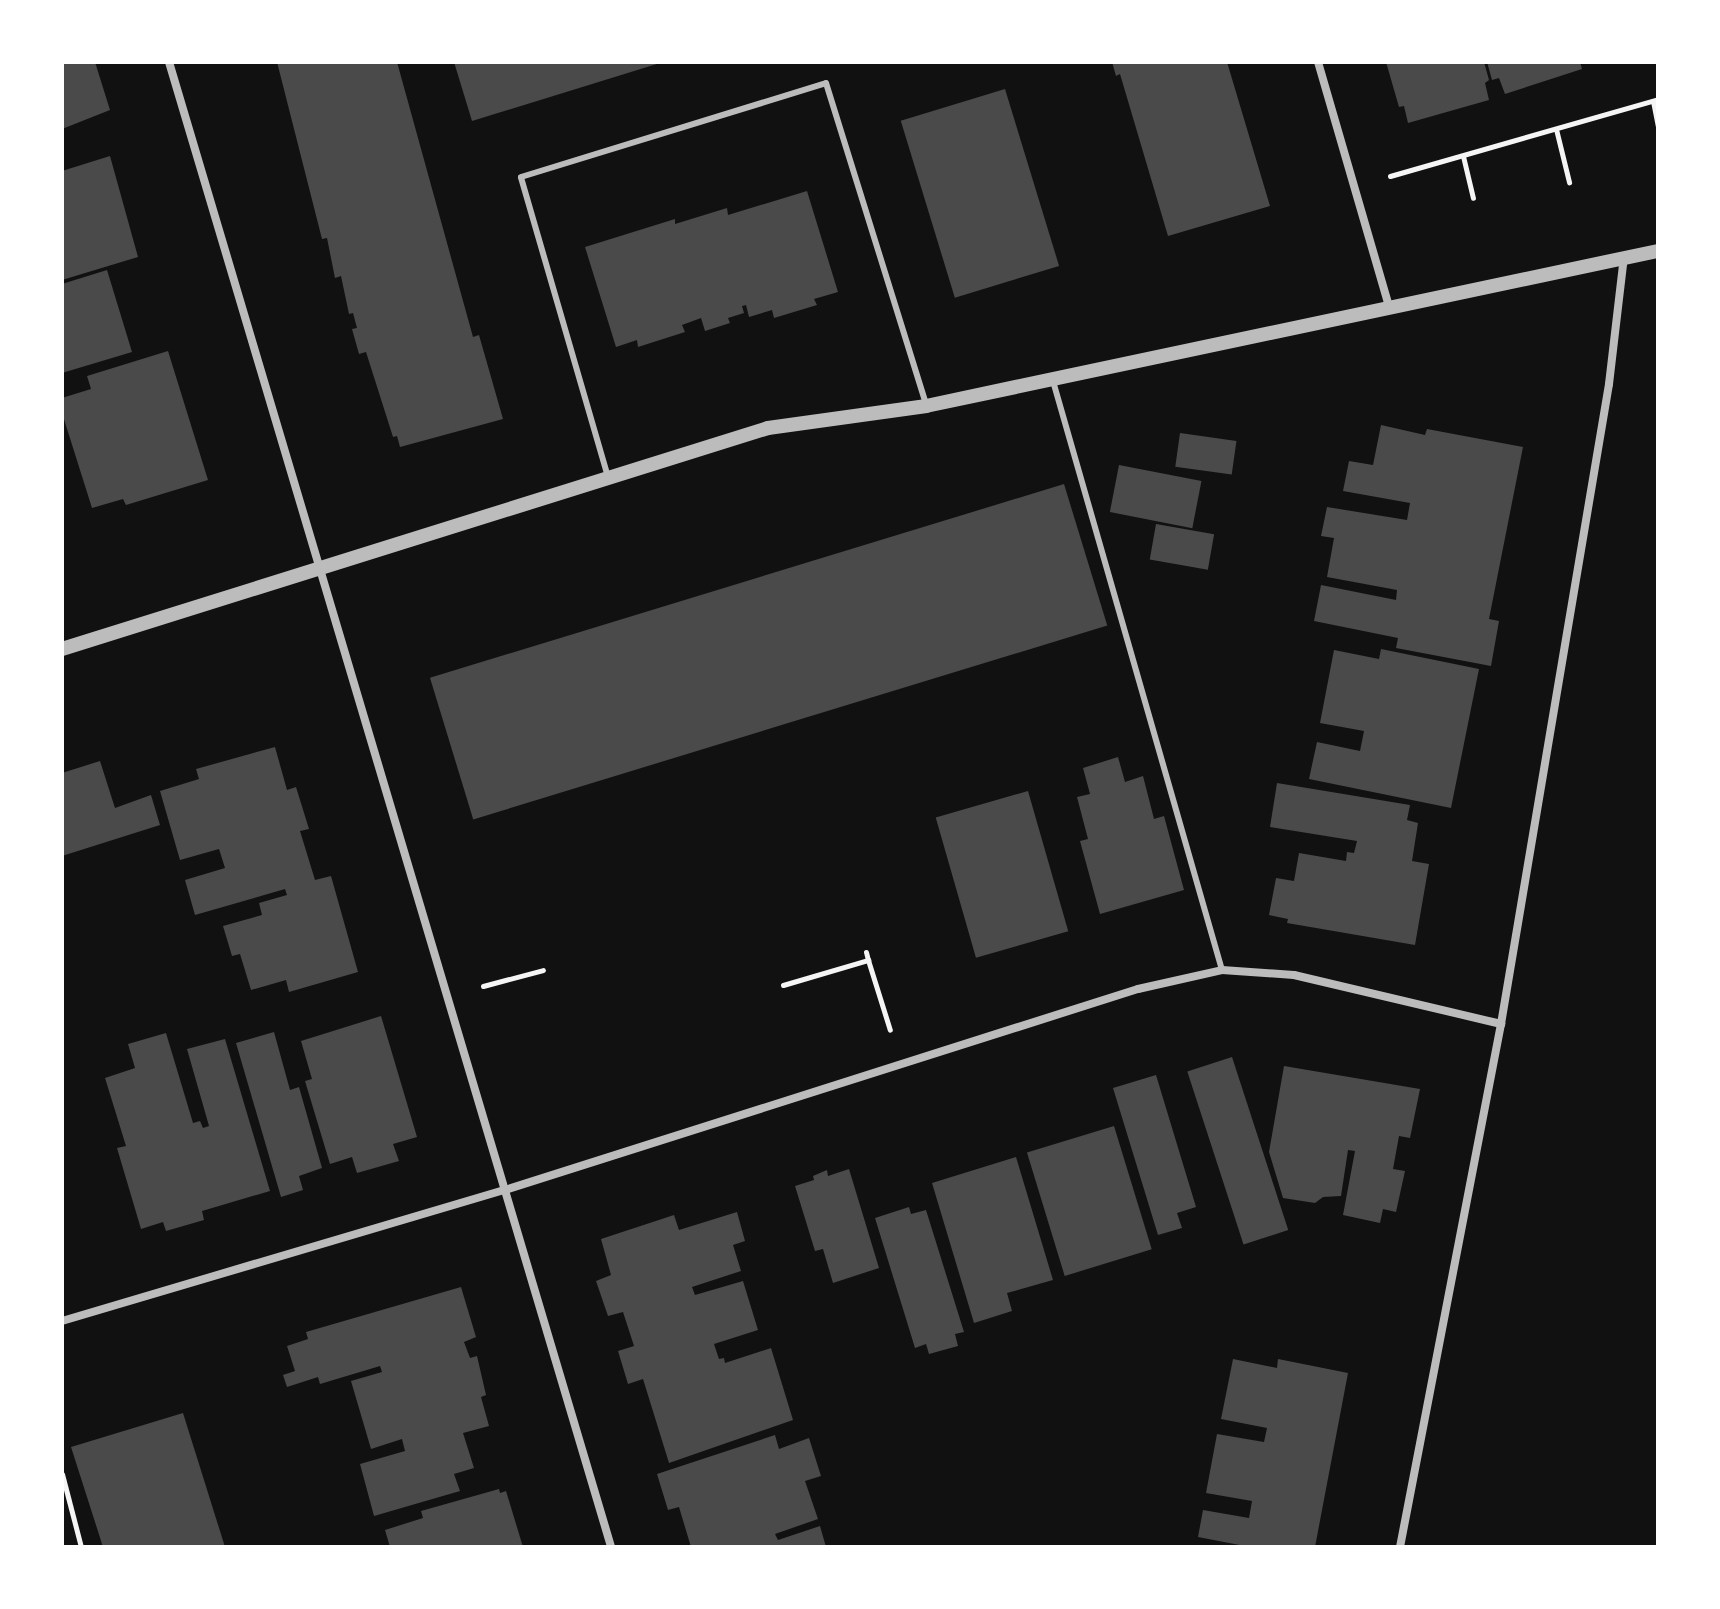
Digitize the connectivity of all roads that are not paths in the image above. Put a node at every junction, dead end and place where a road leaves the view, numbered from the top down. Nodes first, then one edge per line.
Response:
1 (169, 62) edge
2 (1318, 62) edge
3 (1658, 251) edge
4 (1624, 257) junction
5 (1389, 307) junction
6 (1052, 379) junction
7 (926, 406) junction
8 (608, 477) junction
9 (320, 568) junction
10 (62, 649) edge
11 (1222, 970) junction
12 (1501, 1024) junction
13 (505, 1190) junction
14 (62, 1321) edge
15 (611, 1547) edge
16 (1400, 1547) edge

1 - 9 street
2 - 5 street
3 - 4 street
4 - 5 street
4 - 12 street
5 - 6 street
6 - 7 street
6 - 11 lane
7 - 8 street
7 - 8 lane
8 - 9 street
9 - 10 street
9 - 13 street
11 - 12 street
11 - 13 street
12 - 16 street
13 - 14 street
13 - 15 street

